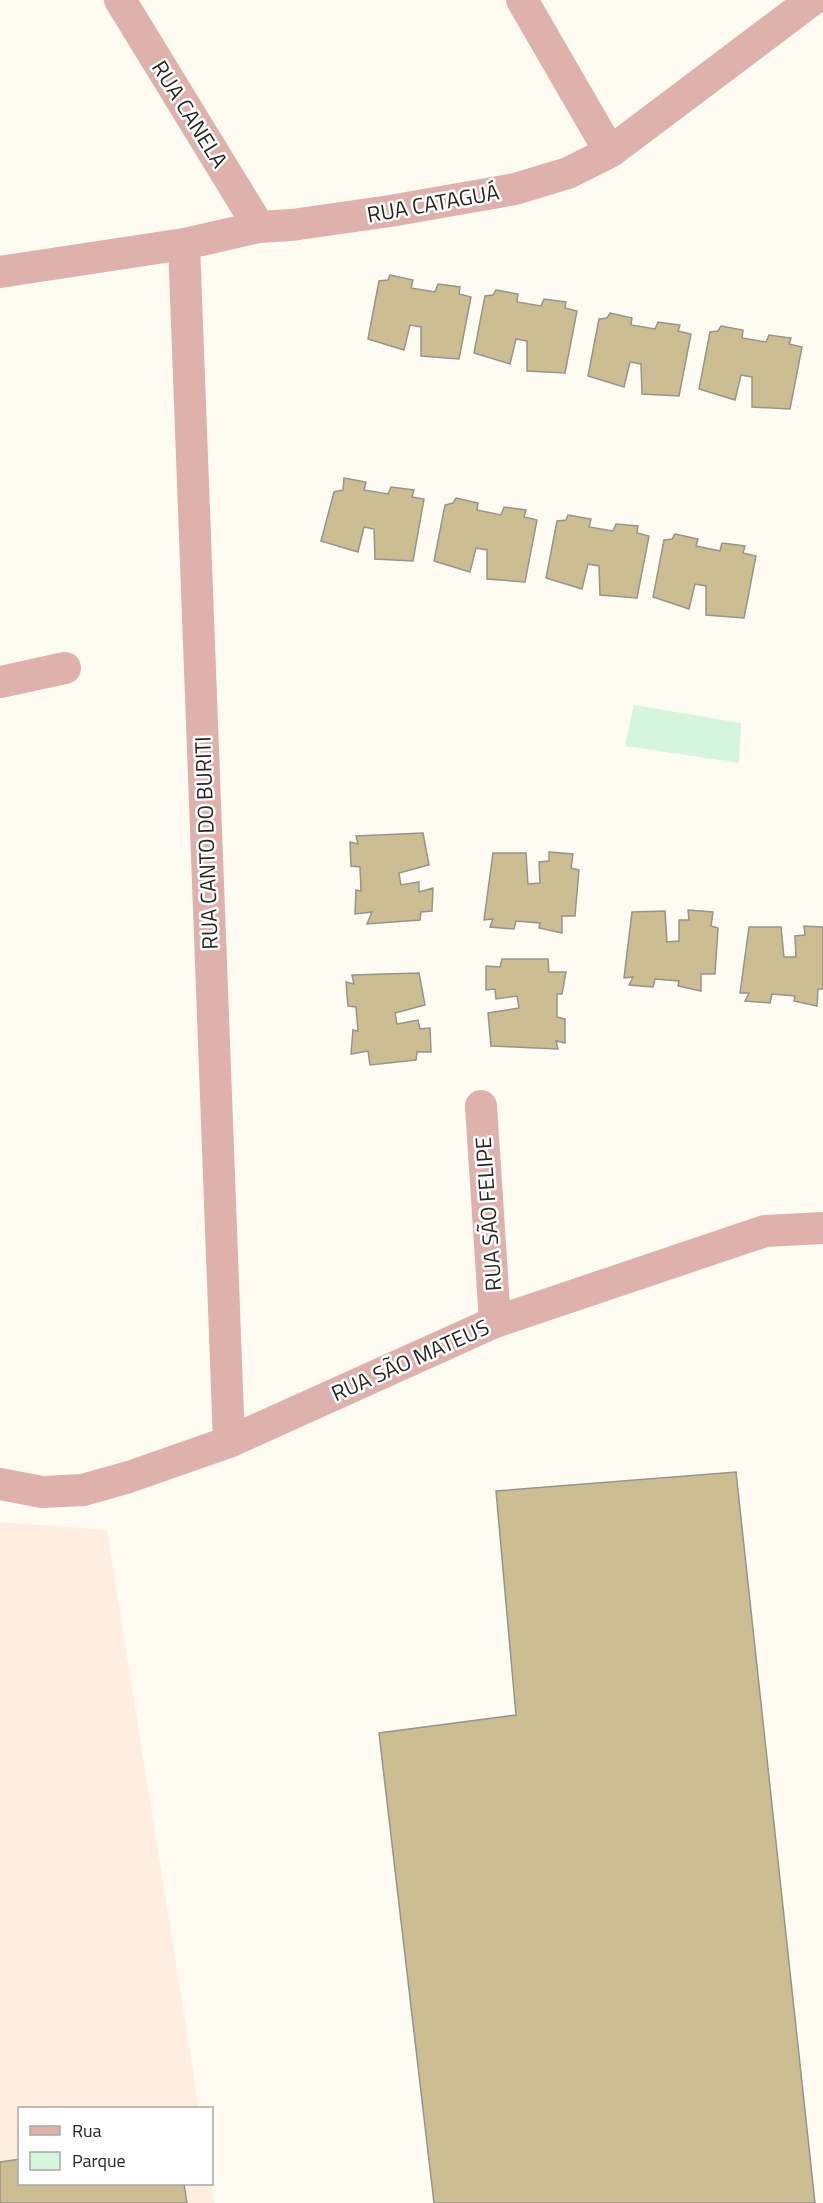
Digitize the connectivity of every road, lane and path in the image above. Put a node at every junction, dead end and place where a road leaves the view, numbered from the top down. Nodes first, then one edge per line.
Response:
1 (120, 0) edge
2 (522, 0) edge
3 (812, 0) edge
4 (610, 153) junction
5 (259, 227) junction
6 (184, 244) junction
7 (0, 272) edge
8 (65, 668) dead end
9 (0, 682) edge
10 (481, 1106) dead end
11 (823, 1228) edge
12 (495, 1322) junction
13 (229, 1442) junction
14 (0, 1484) edge

1 - 5 street, RUA CANELA
2 - 4 street
3 - 4 street, RUA CATAGUÁ
4 - 5 street, RUA CATAGUÁ
5 - 6 street, RUA CATAGUÁ
6 - 7 street, RUA CATAGUÁ
6 - 13 street, RUA CANTO DO BURITI
8 - 9 street
10 - 12 street, RUA SÃO FELIPE
11 - 12 street, RUA SÃO MATEUS
12 - 13 street, RUA SÃO MATEUS
13 - 14 street, RUA SÃO MATEUS

